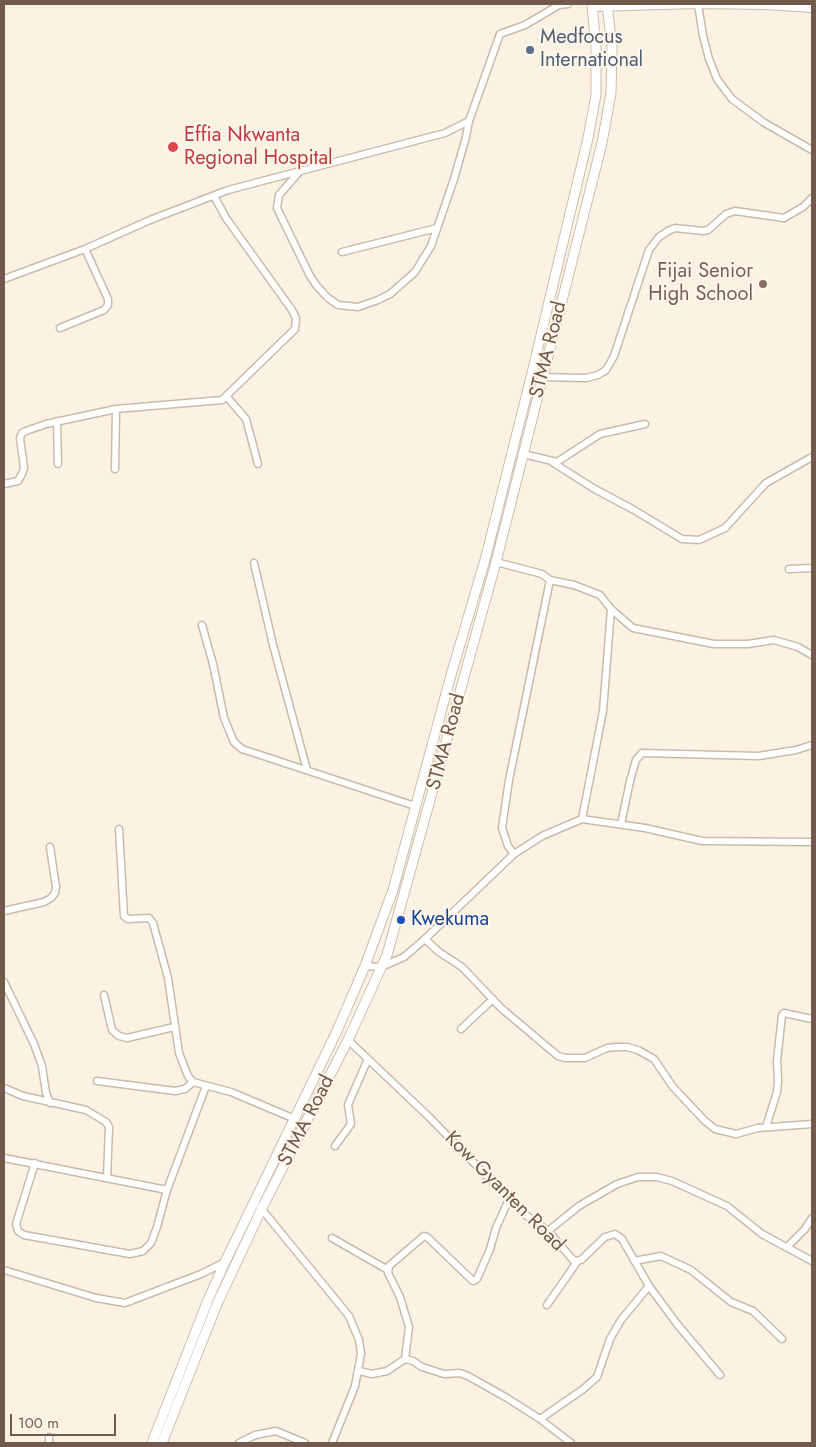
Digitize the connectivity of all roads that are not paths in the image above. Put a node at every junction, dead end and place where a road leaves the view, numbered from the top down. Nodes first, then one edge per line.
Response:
1 (568, 4) edge
2 (698, 4) edge
3 (608, 5) edge
4 (592, 6) edge
5 (812, 8) edge
6 (469, 121) junction
7 (812, 150) edge
8 (300, 171) junction
9 (214, 196) junction
10 (812, 198) edge
11 (437, 228) junction
12 (84, 250) junction
13 (342, 252) dead end
14 (4, 279) edge
15 (60, 328) dead end
16 (542, 377) junction
17 (227, 397) junction
18 (116, 409) junction
19 (57, 422) junction
20 (645, 424) dead end
21 (523, 454) junction
22 (812, 457) edge
23 (552, 462) junction
24 (58, 464) dead end
25 (258, 464) dead end
26 (115, 469) dead end
27 (4, 484) edge
28 (496, 562) junction
29 (254, 564) dead end
30 (812, 568) edge
31 (789, 569) dead end
32 (550, 580) junction
33 (611, 609) junction
34 (202, 625) dead end
35 (812, 655) edge
36 (812, 745) edge
37 (307, 770) junction
38 (416, 806) junction
39 (582, 819) junction
40 (621, 824) junction
41 (119, 829) dead end
42 (812, 842) edge
43 (50, 847) dead end
44 (514, 854) junction
45 (4, 911) edge
46 (425, 939) junction
47 (365, 966) junction
48 (382, 968) junction
49 (4, 982) edge
50 (104, 995) dead end
51 (493, 999) junction
52 (812, 1019) edge
53 (174, 1027) junction
54 (461, 1029) dead end
55 (348, 1040) junction
56 (368, 1059) junction
57 (97, 1081) dead end
58 (194, 1082) junction
59 (206, 1086) junction
60 (4, 1088) edge
61 (50, 1103) junction
62 (295, 1119) junction
63 (812, 1124) edge
64 (766, 1127) junction
65 (335, 1146) dead end
66 (4, 1158) edge
67 (35, 1163) junction
68 (107, 1178) junction
69 (167, 1190) junction
70 (509, 1199) junction
71 (253, 1203) junction
72 (262, 1208) junction
73 (812, 1218) edge
74 (548, 1231) junction
75 (332, 1238) dead end
76 (788, 1246) junction
77 (634, 1260) junction
78 (812, 1261) edge
79 (225, 1262) junction
80 (577, 1262) junction
81 (4, 1270) edge
82 (388, 1270) junction
83 (649, 1286) junction
84 (547, 1305) dead end
85 (782, 1339) dead end
86 (405, 1359) junction
87 (359, 1370) junction
88 (720, 1375) dead end
89 (540, 1420) junction
90 (152, 1443) edge
91 (162, 1443) edge
92 (239, 1443) edge
93 (305, 1443) edge
94 (332, 1443) edge
95 (571, 1443) edge

1 - 6 street
2 - 3 street
2 - 5 street
2 - 7 street
3 - 4 street
3 - 16 main road, STMA Road
4 - 38 main road, STMA Road
6 - 8 street
6 - 11 street
8 - 9 street
8 - 11 street
9 - 12 street
9 - 17 street
10 - 16 street
11 - 13 street
12 - 14 street
12 - 15 street
16 - 21 main road, STMA Road
17 - 18 street
17 - 25 street
18 - 19 street
18 - 26 street
19 - 24 street
19 - 27 street
20 - 23 street
21 - 23 street
21 - 28 main road, STMA Road
22 - 23 street
28 - 32 street
28 - 48 main road, STMA Road
29 - 37 street
30 - 31 street
32 - 33 street
32 - 44 street
33 - 35 street
33 - 39 street
34 - 37 street
36 - 40 street
37 - 38 street
38 - 47 main road, STMA Road
39 - 40 street
39 - 44 street
40 - 42 street
41 - 53 street
43 - 45 street
44 - 46 street
46 - 48 street
46 - 51 street
47 - 48 street
47 - 62 main road, STMA Road
48 - 55 main road, STMA Road
49 - 61 street
50 - 53 street
51 - 54 street
51 - 64 street
52 - 64 street
53 - 58 street
55 - 56 street, Kow Gyanten Road
55 - 72 main road, STMA Road
56 - 65 street
56 - 70 street, Kow Gyanten Road
57 - 58 street
58 - 59 street
59 - 62 street
59 - 69 street
60 - 61 street
61 - 68 street
62 - 71 main road, STMA Road
63 - 64 street
66 - 67 street
67 - 68 street
67 - 69 street
68 - 69 street
70 - 74 street, Kow Gyanten Road
70 - 82 street
71 - 72 street
71 - 79 main road, STMA Road
72 - 87 street
72 - 91 main road, STMA Road
73 - 76 street
74 - 76 street
74 - 80 street, Kow Gyanten Road
75 - 82 street
76 - 78 street
77 - 80 street, Kow Gyanten Road
77 - 83 street, Kow Gyanten Road
77 - 85 street
79 - 81 street
79 - 90 main road, STMA Road
80 - 84 street
82 - 86 street
83 - 88 street, Kow Gyanten Road
83 - 89 street
86 - 87 street
86 - 89 street
87 - 94 street
89 - 95 street
92 - 93 street

